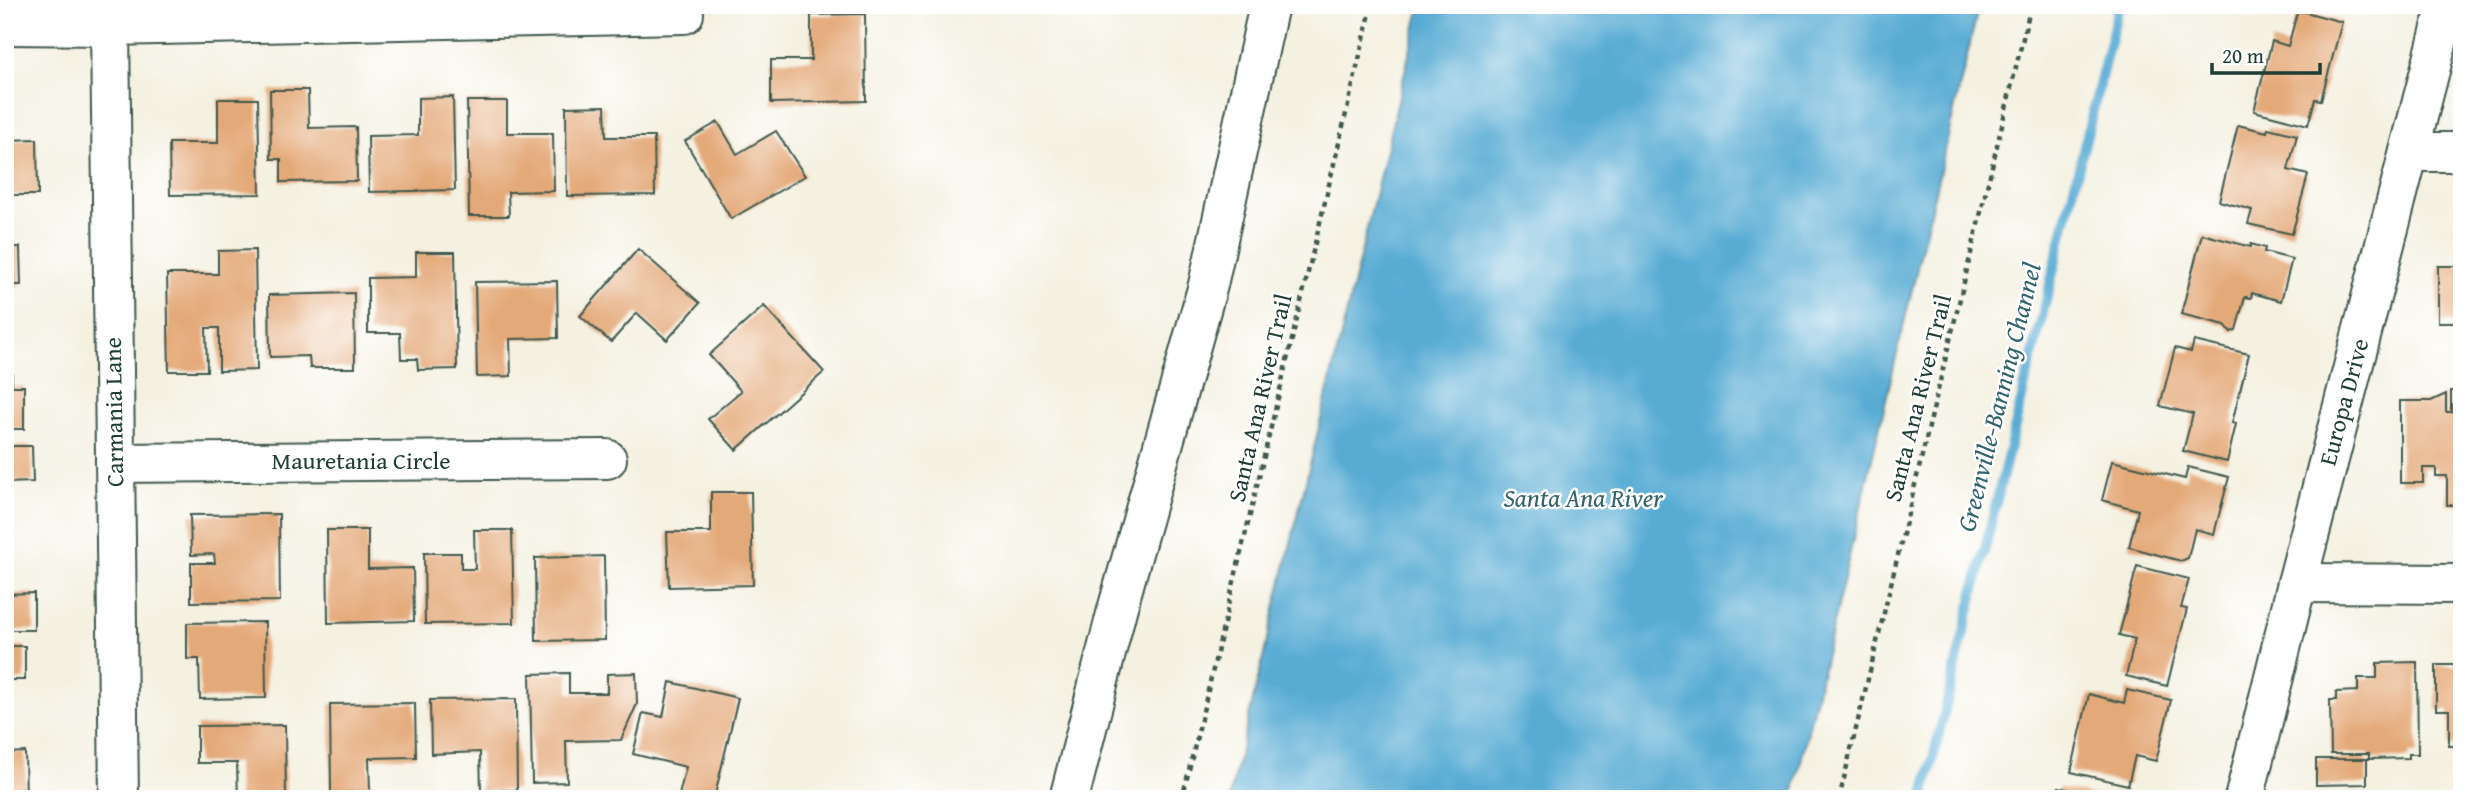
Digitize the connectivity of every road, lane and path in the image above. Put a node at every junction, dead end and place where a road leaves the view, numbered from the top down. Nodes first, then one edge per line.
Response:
1 (1269, 5) edge
2 (1372, 5) edge
3 (2031, 5) edge
4 (2447, 5) edge
5 (683, 10) edge
6 (5, 26) edge
7 (110, 26) junction
8 (2409, 152) junction
9 (2462, 152) edge
10 (607, 459) dead end
11 (115, 463) junction
12 (2297, 583) junction
13 (2462, 584) edge
14 (119, 799) edge
15 (1069, 799) edge
16 (1182, 799) edge
17 (1839, 799) edge
18 (2244, 799) edge

1 - 15 street
2 - 16 path, Santa Ana River Trail
3 - 17 path, Santa Ana River Trail
4 - 8 street, Europa Drive
5 - 7 street
6 - 7 street
7 - 11 street, Carmania Lane
8 - 9 street
8 - 12 street, Europa Drive
10 - 11 street, Mauretania Circle
11 - 14 street, Carmania Lane
12 - 13 street
12 - 18 street, Europa Drive

